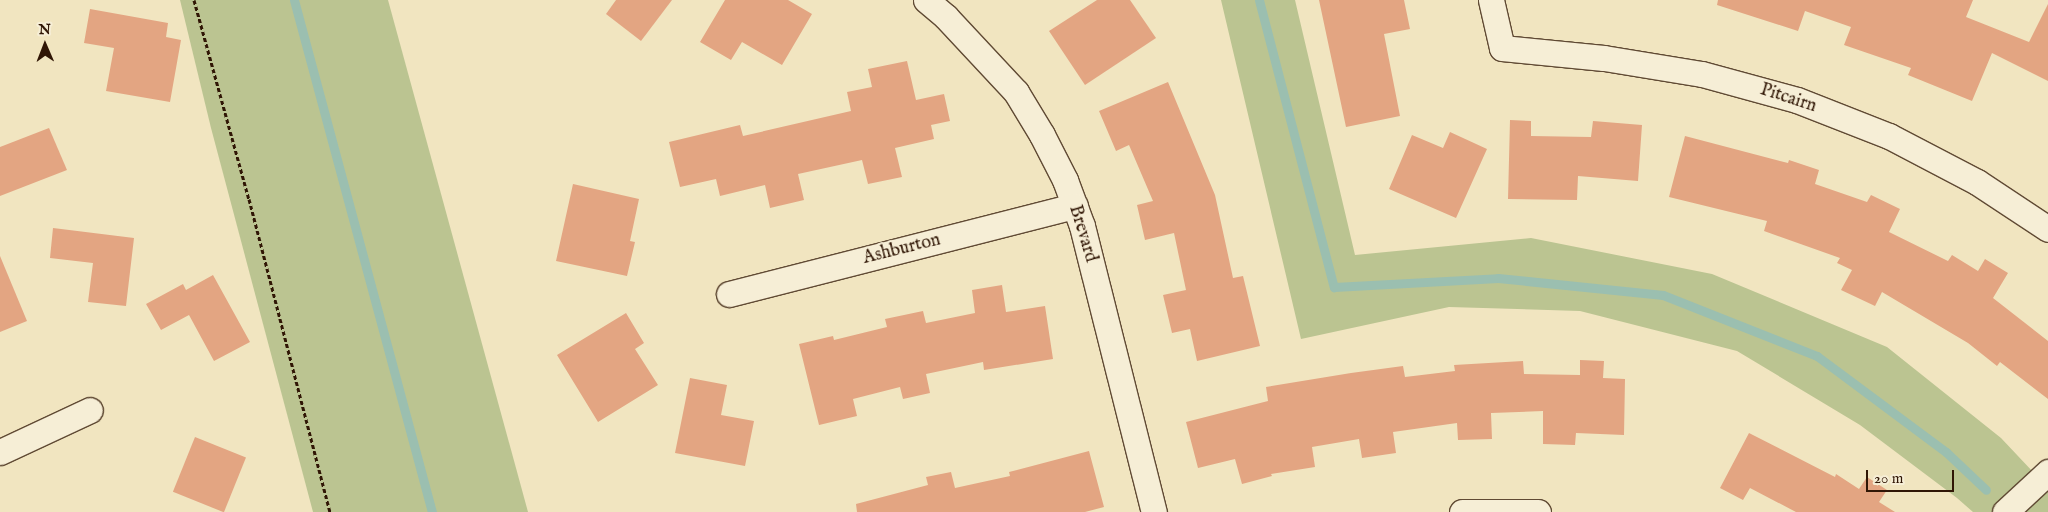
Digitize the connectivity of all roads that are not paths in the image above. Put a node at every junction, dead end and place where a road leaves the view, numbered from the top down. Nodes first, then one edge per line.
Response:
1 (926, 0) edge
2 (1491, 0) edge
3 (1075, 206) junction
4 (2048, 229) edge
5 (728, 294) dead end
6 (90, 410) dead end
7 (0, 452) edge
8 (2048, 472) edge
9 (1154, 512) edge
10 (1462, 512) edge
11 (1538, 512) edge
12 (2005, 512) edge

1 - 3 street, Brevard
2 - 4 street, Pitcairn
3 - 5 street, Ashburton
3 - 9 street, Brevard
6 - 7 street
8 - 12 street
10 - 11 street

